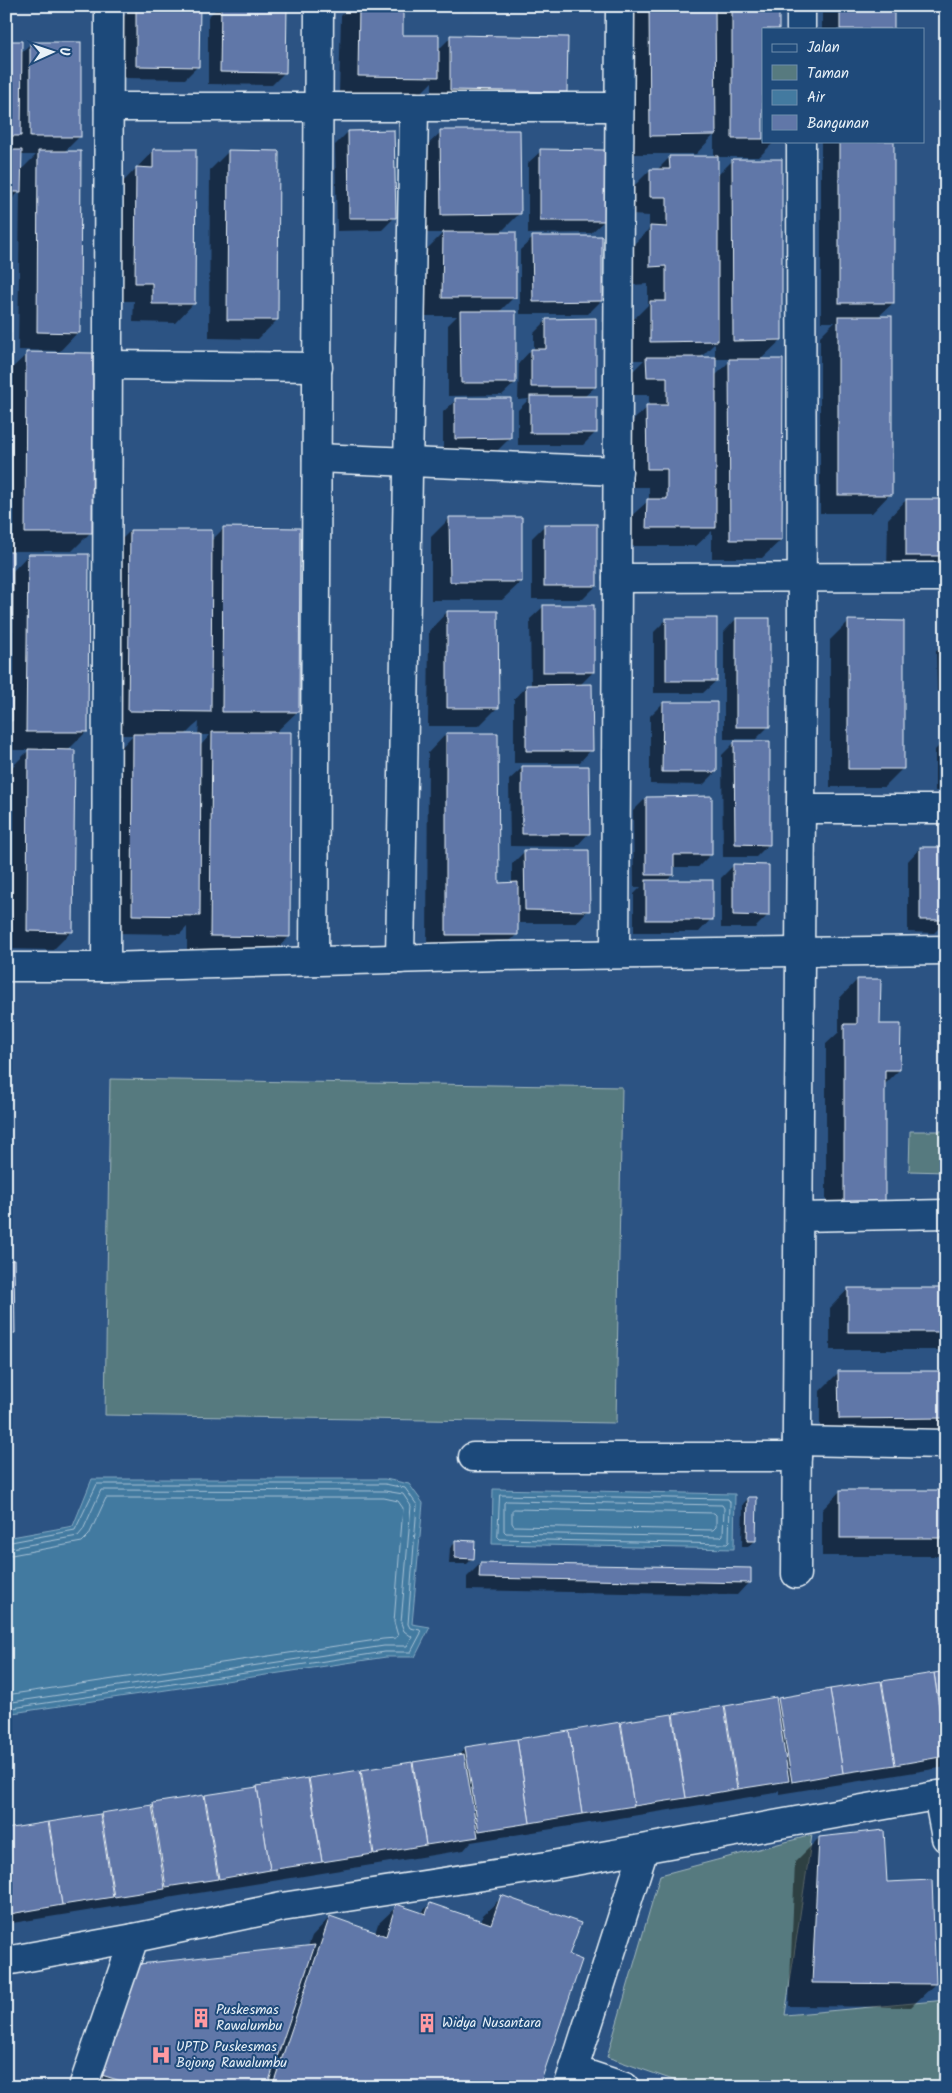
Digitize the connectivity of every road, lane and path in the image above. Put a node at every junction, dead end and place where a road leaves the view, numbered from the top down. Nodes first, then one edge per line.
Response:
1 (109, 6) edge
2 (319, 6) edge
3 (620, 6) edge
4 (801, 6) edge
5 (801, 28) edge
6 (109, 107) junction
7 (318, 107) junction
8 (414, 107) junction
9 (619, 107) junction
10 (802, 142) edge
11 (108, 365) junction
12 (318, 367) junction
13 (317, 458) junction
14 (408, 462) junction
15 (618, 471) junction
16 (946, 577) edge
17 (617, 578) junction
18 (802, 578) junction
19 (801, 809) junction
20 (946, 809) edge
21 (946, 950) edge
22 (800, 952) junction
23 (615, 954) junction
24 (400, 959) junction
25 (314, 961) junction
26 (6, 967) edge
27 (106, 967) junction
28 (946, 1214) edge
29 (798, 1217) junction
30 (946, 1444) edge
31 (797, 1449) junction
32 (473, 1457) dead end
33 (796, 1574) dead end
34 (942, 1794) edge
35 (946, 1838) edge
36 (644, 1850) junction
37 (134, 1938) junction
38 (6, 1960) edge
39 (571, 2078) edge
40 (83, 2087) edge
41 (625, 2087) edge

1 - 6 street
2 - 7 street
3 - 9 street
4 - 5 street
6 - 7 street
6 - 11 street
7 - 8 street
7 - 12 street
8 - 9 street
8 - 14 street
9 - 15 street
10 - 18 street
11 - 12 street
11 - 27 street
12 - 13 street
13 - 14 street
13 - 25 street
14 - 15 street
14 - 24 street
15 - 17 street
16 - 18 street
17 - 18 street
17 - 23 street
18 - 19 street
19 - 20 street
19 - 22 street
21 - 22 street
22 - 23 street
22 - 29 street
23 - 24 street
24 - 25 street
25 - 27 street
26 - 27 street
28 - 29 street
29 - 31 street
30 - 31 street
31 - 32 street
31 - 33 street
34 - 35 street
34 - 36 street
36 - 37 street
36 - 39 street
37 - 38 street
37 - 40 street
39 - 41 street

